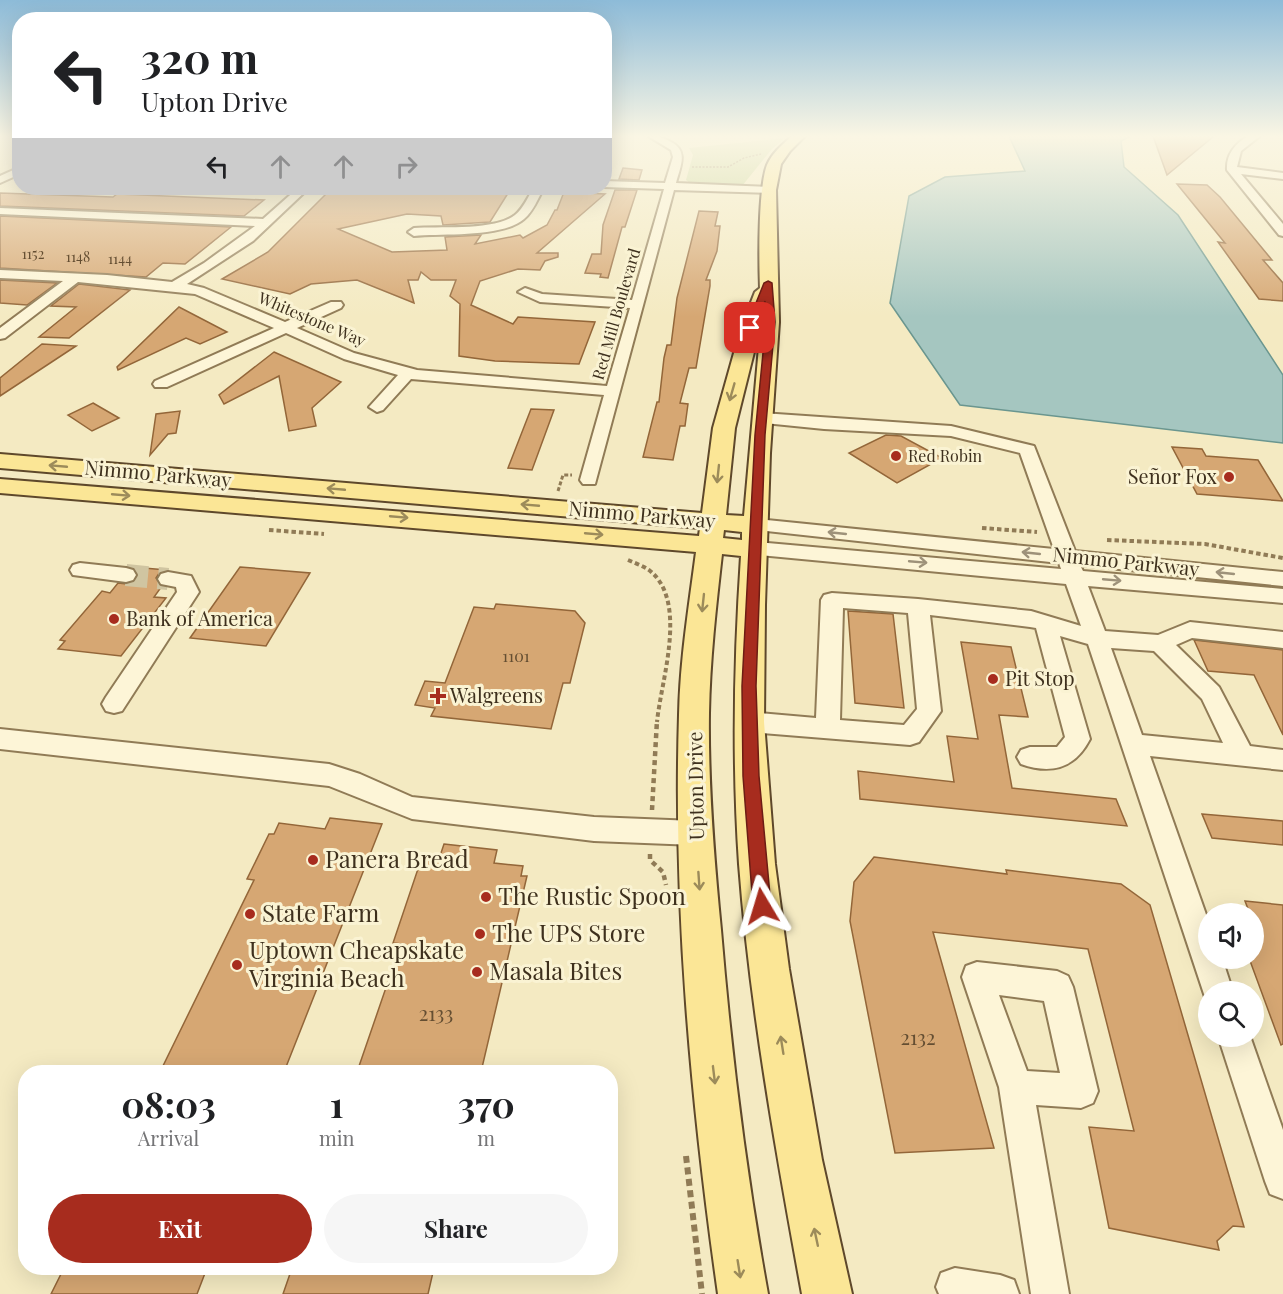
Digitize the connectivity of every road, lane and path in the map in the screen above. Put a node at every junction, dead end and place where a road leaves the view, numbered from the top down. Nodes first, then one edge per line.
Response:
1 (295, 196) edge
2 (534, 196) edge
3 (668, 196) edge
4 (769, 196) edge
5 (1254, 196) edge
6 (0, 211) edge
7 (266, 223) junction
8 (414, 231) dead end
9 (1283, 232) edge
10 (0, 274) edge
11 (76, 277) junction
12 (768, 283) junction
13 (175, 286) junction
14 (525, 291) dead end
15 (638, 304) junction
16 (336, 305) dead end
17 (285, 327) junction
18 (0, 335) edge
19 (408, 373) junction
20 (161, 384) dead end
21 (613, 391) junction
22 (377, 407) dead end
23 (761, 418) junction
24 (0, 461) edge
25 (589, 480) dead end
26 (0, 486) edge
27 (263, 529) dead end
28 (711, 533) junction
29 (331, 535) dead end
30 (756, 537) junction
31 (1066, 556) junction
32 (618, 559) dead end
33 (80, 570) dead end
34 (126, 574) tunnel mouth
35 (1075, 577) junction
36 (168, 579) tunnel mouth
37 (1283, 579) edge
38 (1283, 596) edge
39 (918, 606) junction
40 (1046, 624) junction
41 (1097, 639) junction
42 (1283, 640) edge
43 (1160, 643) junction
44 (114, 704) dead end
45 (749, 722) junction
46 (828, 728) junction
47 (0, 739) edge
48 (1133, 744) junction
49 (1242, 756) junction
50 (1030, 757) dead end
51 (1283, 760) edge
52 (651, 832) junction
53 (696, 833) junction
54 (666, 894) dead end
55 (1214, 981) edge
56 (1238, 1047) edge
57 (1016, 1087) dead end
58 (686, 1152) dead end
59 (1283, 1180) edge
60 (955, 1287) dead end
61 (702, 1294) edge
62 (743, 1294) edge
63 (827, 1294) edge
64 (1000, 1294) edge
65 (1050, 1294) edge

1 - 7 street
2 - 8 street
3 - 15 street, Red Mill Boulevard
4 - 12 main road, Upton Drive
5 - 9 street
6 - 7 street
7 - 13 street
10 - 11 street, Whitestone Way
11 - 13 street, Whitestone Way
11 - 18 street
12 - 23 main road, Upton Drive
12 -> 28 main road, Upton Drive
13 - 17 street, Whitestone Way
14 - 15 street
15 - 21 street, Red Mill Boulevard
16 - 17 street
17 - 19 street, Whitestone Way
17 - 20 street
19 - 21 street, Whitestone Way
19 - 22 street
21 - 25 street, Red Mill Boulevard
23 - 30 main road, Upton Drive
23 - 31 street
28 -> 24 main road, Nimmo Parkway
26 -> 28 main road, Nimmo Parkway
27 - 29 path
28 - 30 main road, Nimmo Parkway
28 -> 53 main road, Upton Drive
31 -> 30 street, Nimmo Parkway
30 -> 35 street, Nimmo Parkway
30 - 45 main road, Upton Drive
31 - 35 street
37 -> 31 street, Nimmo Parkway
32 - 52 path
33 - 34 street
35 -> 38 street, Nimmo Parkway
35 - 41 street
36 - 44 street
39 - 40 street
39 - 46 street
39 - 46 street
40 - 41 street
40 - 50 street
41 - 43 street
41 - 48 street
42 - 43 street
43 - 49 street
45 - 46 street
63 -> 45 main road, Upton Drive
47 - 52 street
48 - 49 street
48 - 55 street
49 - 51 street
52 - 53 street
52 - 54 path
53 -> 62 main road, Upton Drive
56 - 59 street
57 - 65 street
58 - 61 path
60 - 64 street

